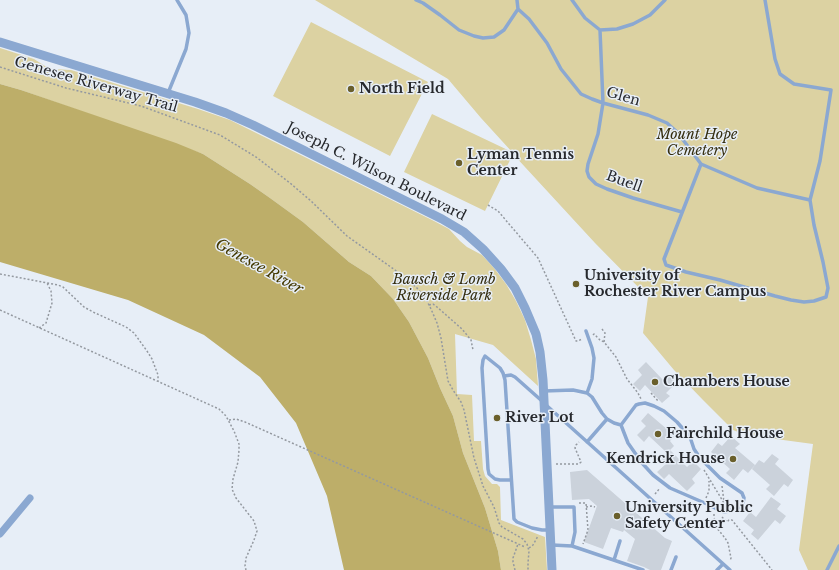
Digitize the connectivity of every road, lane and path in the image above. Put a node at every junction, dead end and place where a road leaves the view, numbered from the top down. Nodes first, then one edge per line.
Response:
1 (177, 0) edge
2 (416, 0) edge
3 (517, 0) edge
4 (572, 0) edge
5 (665, 0) edge
6 (765, 0) edge
7 (518, 9) junction
8 (600, 30) junction
9 (0, 42) edge
10 (0, 67) edge
11 (168, 94) junction
12 (603, 103) junction
13 (702, 164) junction
14 (810, 200) junction
15 (488, 205) dead end
16 (682, 212) junction
17 (0, 274) edge
18 (47, 283) junction
19 (429, 305) junction
20 (0, 310) edge
21 (39, 328) junction
22 (602, 329) dead end
23 (586, 331) dead end
24 (588, 337) junction
25 (604, 342) junction
26 (473, 350) dead end
27 (504, 376) junction
28 (158, 382) junction
29 (544, 391) junction
30 (587, 392) junction
31 (642, 403) junction
32 (607, 419) junction
33 (229, 420) junction
34 (620, 425) junction
35 (582, 438) junction
36 (587, 442) junction
37 (556, 464) dead end
38 (703, 468) dead end
39 (709, 479) junction
40 (511, 480) junction
41 (724, 480) junction
42 (661, 487) dead end
43 (658, 490) dead end
44 (30, 498) dead end
45 (706, 500) dead end
46 (579, 503) dead end
47 (549, 507) junction
48 (586, 507) junction
49 (596, 507) dead end
50 (718, 514) dead end
51 (721, 516) dead end
52 (550, 530) junction
53 (0, 534) edge
54 (620, 541) dead end
55 (518, 544) junction
56 (551, 545) junction
57 (572, 546) junction
58 (839, 546) edge
59 (525, 547) dead end
60 (581, 549) junction
61 (676, 557) dead end
62 (614, 560) junction
63 (730, 561) dead end
64 (723, 564) junction
65 (246, 570) edge
66 (515, 570) edge
67 (528, 570) edge
68 (552, 570) edge
69 (643, 570) edge
70 (671, 570) edge
71 (717, 570) edge
72 (730, 570) edge
73 (772, 570) edge
74 (827, 570) edge

1 - 11 lane
2 - 7 lane
3 - 7 lane
4 - 8 lane
5 - 8 lane
6 - 14 lane
7 - 12 lane, Glen
8 - 12 lane, Buell
9 - 11 street, Joseph C. Wilson Boulevard
10 - 19 path, Genesee Riverway Trail
11 - 29 street, Joseph C. Wilson Boulevard
12 - 13 lane, Glen
12 - 16 lane, Buell
13 - 14 lane
13 - 16 lane
14 - 16 lane
15 - 24 path
17 - 18 path
18 - 21 path
18 - 28 path
19 - 26 path
19 - 67 path, Genesee Riverway Trail
20 - 21 path
21 - 28 path
22 - 25 path
23 - 24 lane
24 - 25 path
24 - 30 lane
25 - 31 path
27 - 35 lane
27 - 40 lane
27 - 40 lane
28 - 33 path
29 - 30 lane
29 - 47 street, Joseph C. Wilson Boulevard
30 - 32 lane
31 - 34 lane
31 - 41 lane
32 - 34 lane
32 - 36 lane
33 - 55 path
33 - 65 path
34 - 41 lane
35 - 36 lane
35 - 37 path
36 - 64 lane
38 - 39 path
39 - 41 path
39 - 45 path
40 - 52 lane
42 - 43 path
44 - 53 street
46 - 48 path
47 - 52 street, Joseph C. Wilson Boulevard
47 - 57 lane
48 - 49 path
48 - 60 path
50 - 63 path
51 - 73 path
52 - 56 street, Joseph C. Wilson Boulevard
54 - 62 lane
55 - 59 path
55 - 66 path
56 - 57 lane
56 - 68 street, Joseph C. Wilson Boulevard
57 - 60 lane
58 - 74 lane
60 - 62 lane
61 - 70 lane
62 - 69 lane
64 - 71 lane
64 - 72 lane

